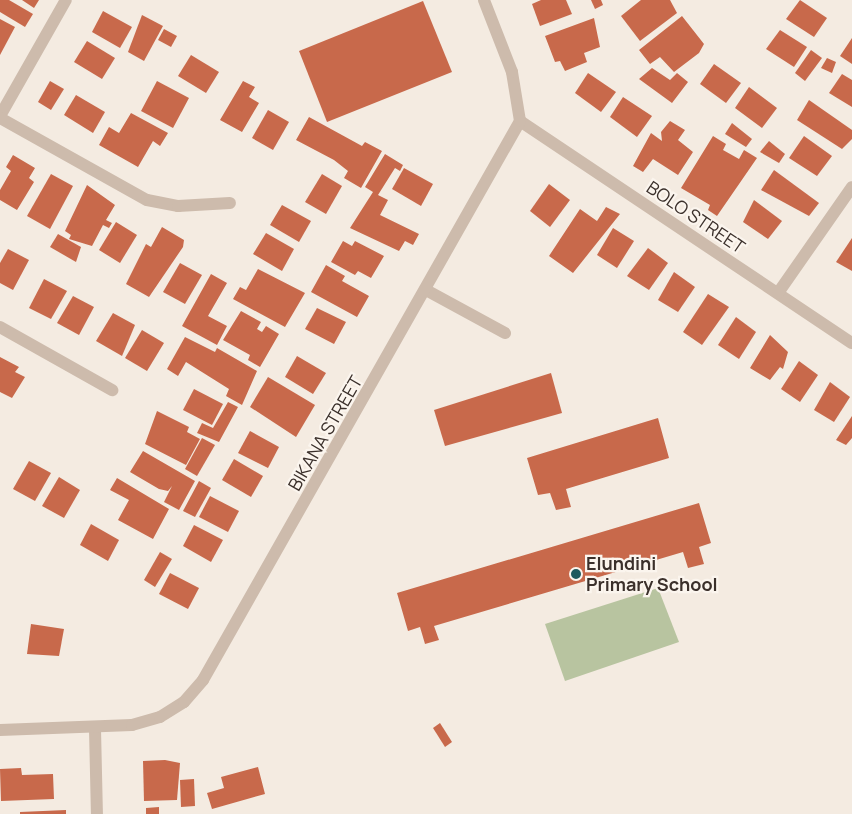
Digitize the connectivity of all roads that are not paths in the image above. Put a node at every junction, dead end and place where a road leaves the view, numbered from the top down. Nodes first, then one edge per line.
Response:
1 (66, 0) edge
2 (484, 0) edge
3 (1, 111) edge
4 (520, 121) junction
5 (852, 187) edge
6 (230, 203) dead end
7 (426, 290) junction
8 (778, 293) junction
9 (0, 327) edge
10 (505, 333) dead end
11 (852, 342) edge
12 (112, 390) dead end
13 (95, 729) junction
14 (0, 730) edge
15 (97, 814) edge

1 - 3 street
2 - 4 street
3 - 6 street
4 - 7 street, BIKANA STREET
4 - 8 street, BOLO STREET
5 - 8 street
7 - 10 street
7 - 13 street, BIKANA STREET
8 - 11 street, BOLO STREET
9 - 12 street
13 - 14 street, BIKANA STREET
13 - 15 street

